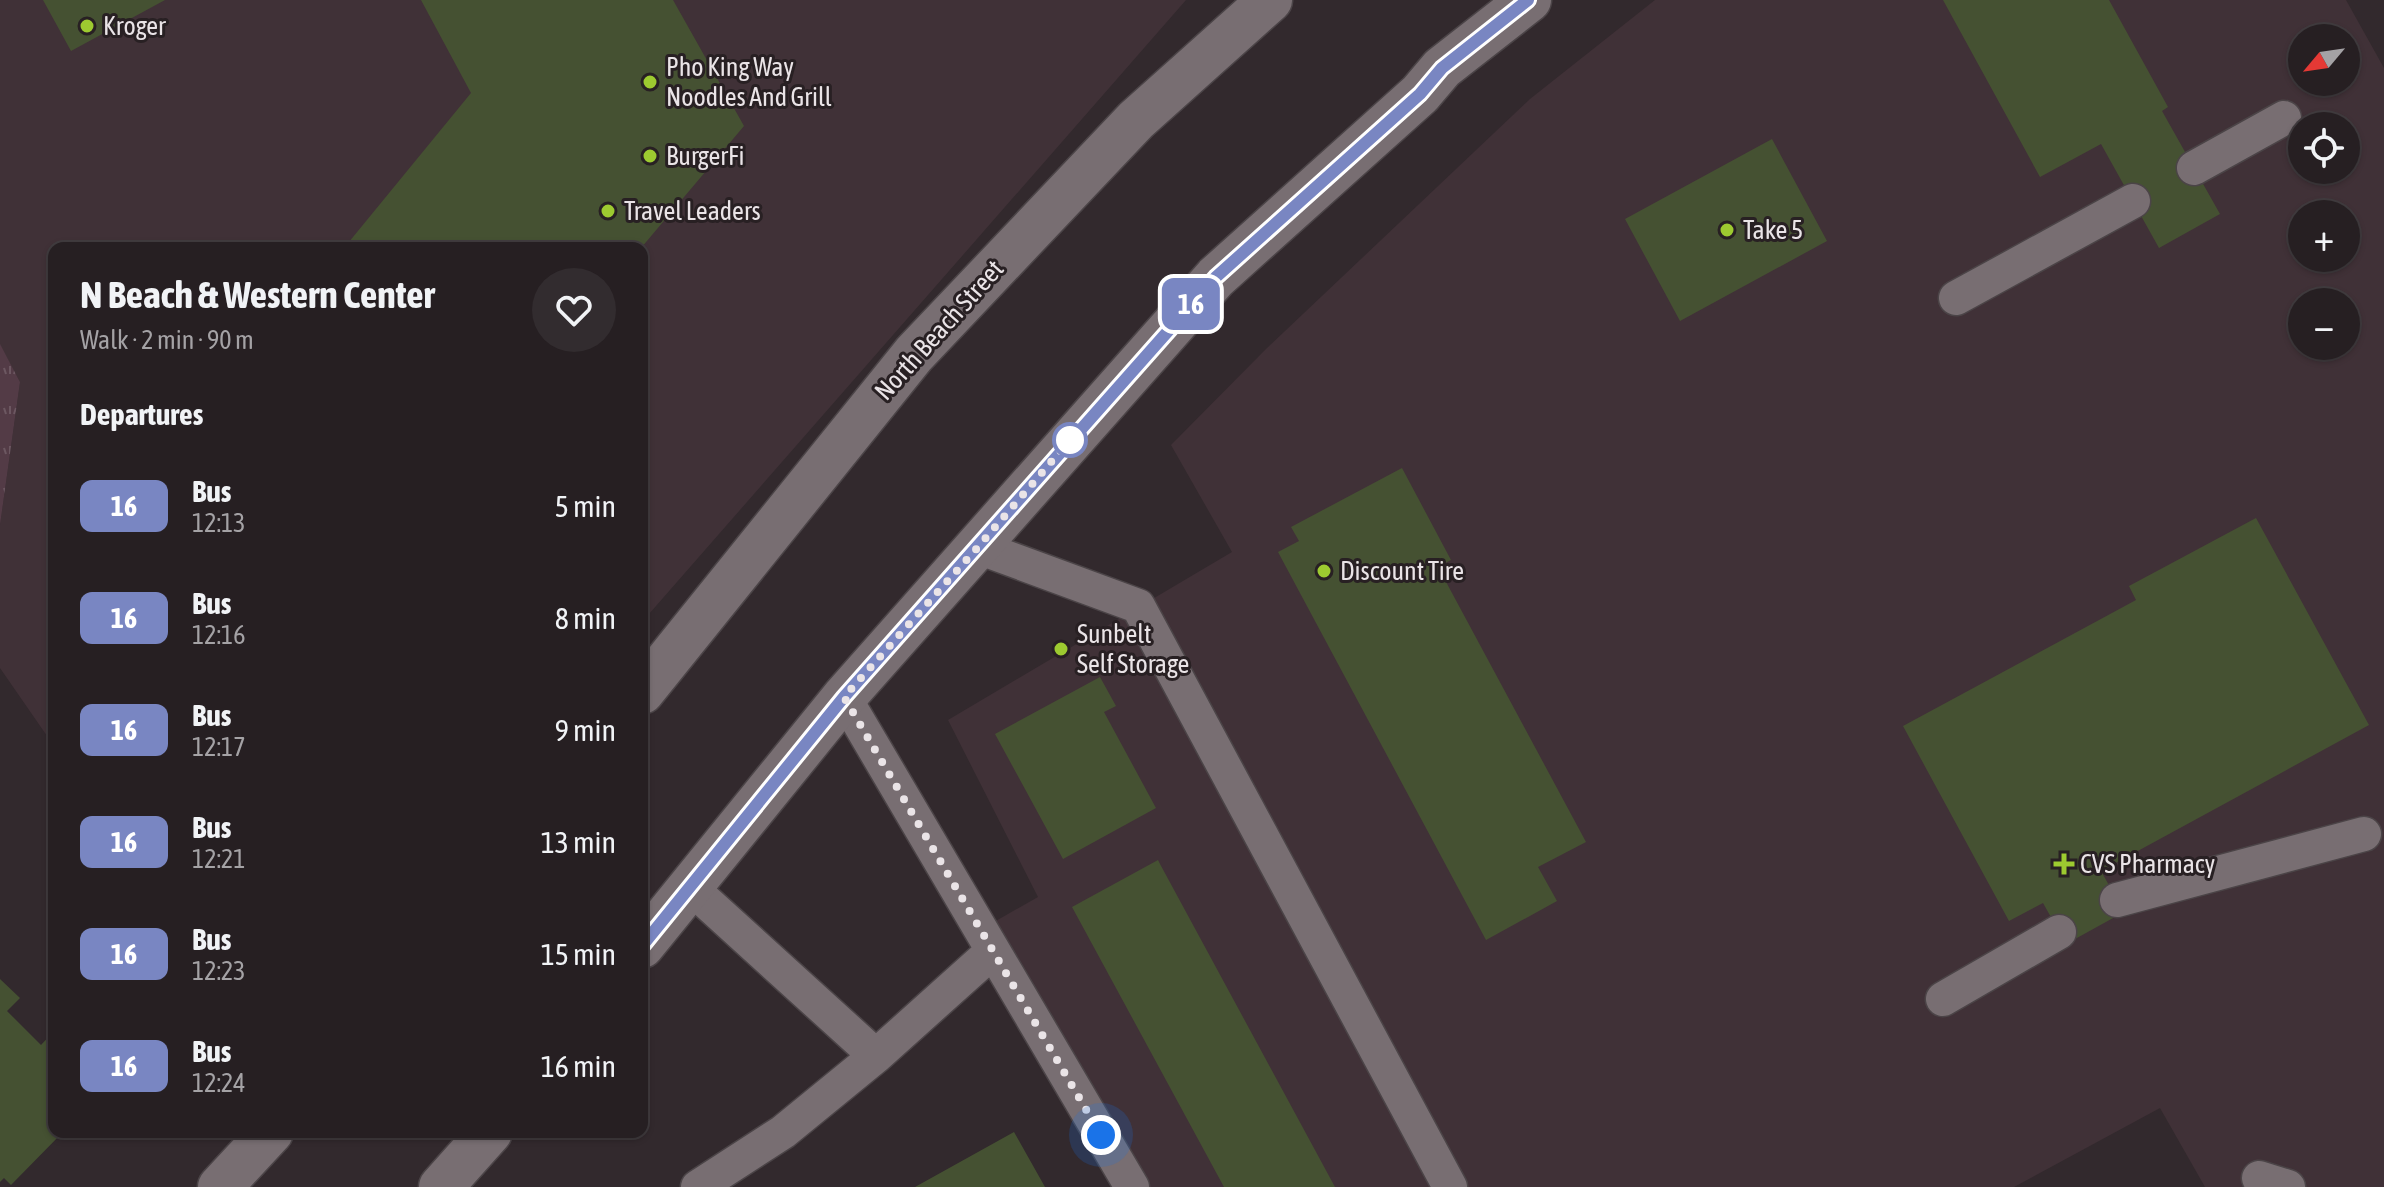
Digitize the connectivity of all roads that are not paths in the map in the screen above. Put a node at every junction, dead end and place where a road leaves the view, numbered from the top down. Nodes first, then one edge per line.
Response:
1 (1270, 0) edge
2 (1529, 0) edge
3 (2284, 118) dead end
4 (2194, 168) dead end
5 (2133, 201) dead end
6 (1956, 298) dead end
7 (978, 547) junction
8 (648, 685) edge
9 (844, 697) junction
10 (2364, 834) dead end
11 (690, 887) junction
12 (2117, 900) dead end
13 (2059, 932) dead end
14 (648, 939) edge
15 (993, 951) junction
16 (1943, 999) dead end
17 (876, 1056) junction
18 (265, 1138) edge
19 (485, 1138) edge
20 (220, 1187) edge
21 (441, 1187) edge
22 (698, 1187) edge
23 (1132, 1187) edge
24 (1450, 1187) edge

1 - 8 main road, North Beach Street
2 - 7 main road
3 - 4 lane
5 - 6 lane
7 - 9 main road
7 - 24 lane
9 - 11 main road
9 - 15 lane
10 - 12 lane
11 - 14 main road
11 - 17 lane
13 - 16 lane
15 - 17 lane
15 - 23 lane
17 - 22 lane
18 - 20 main road
19 - 21 main road

